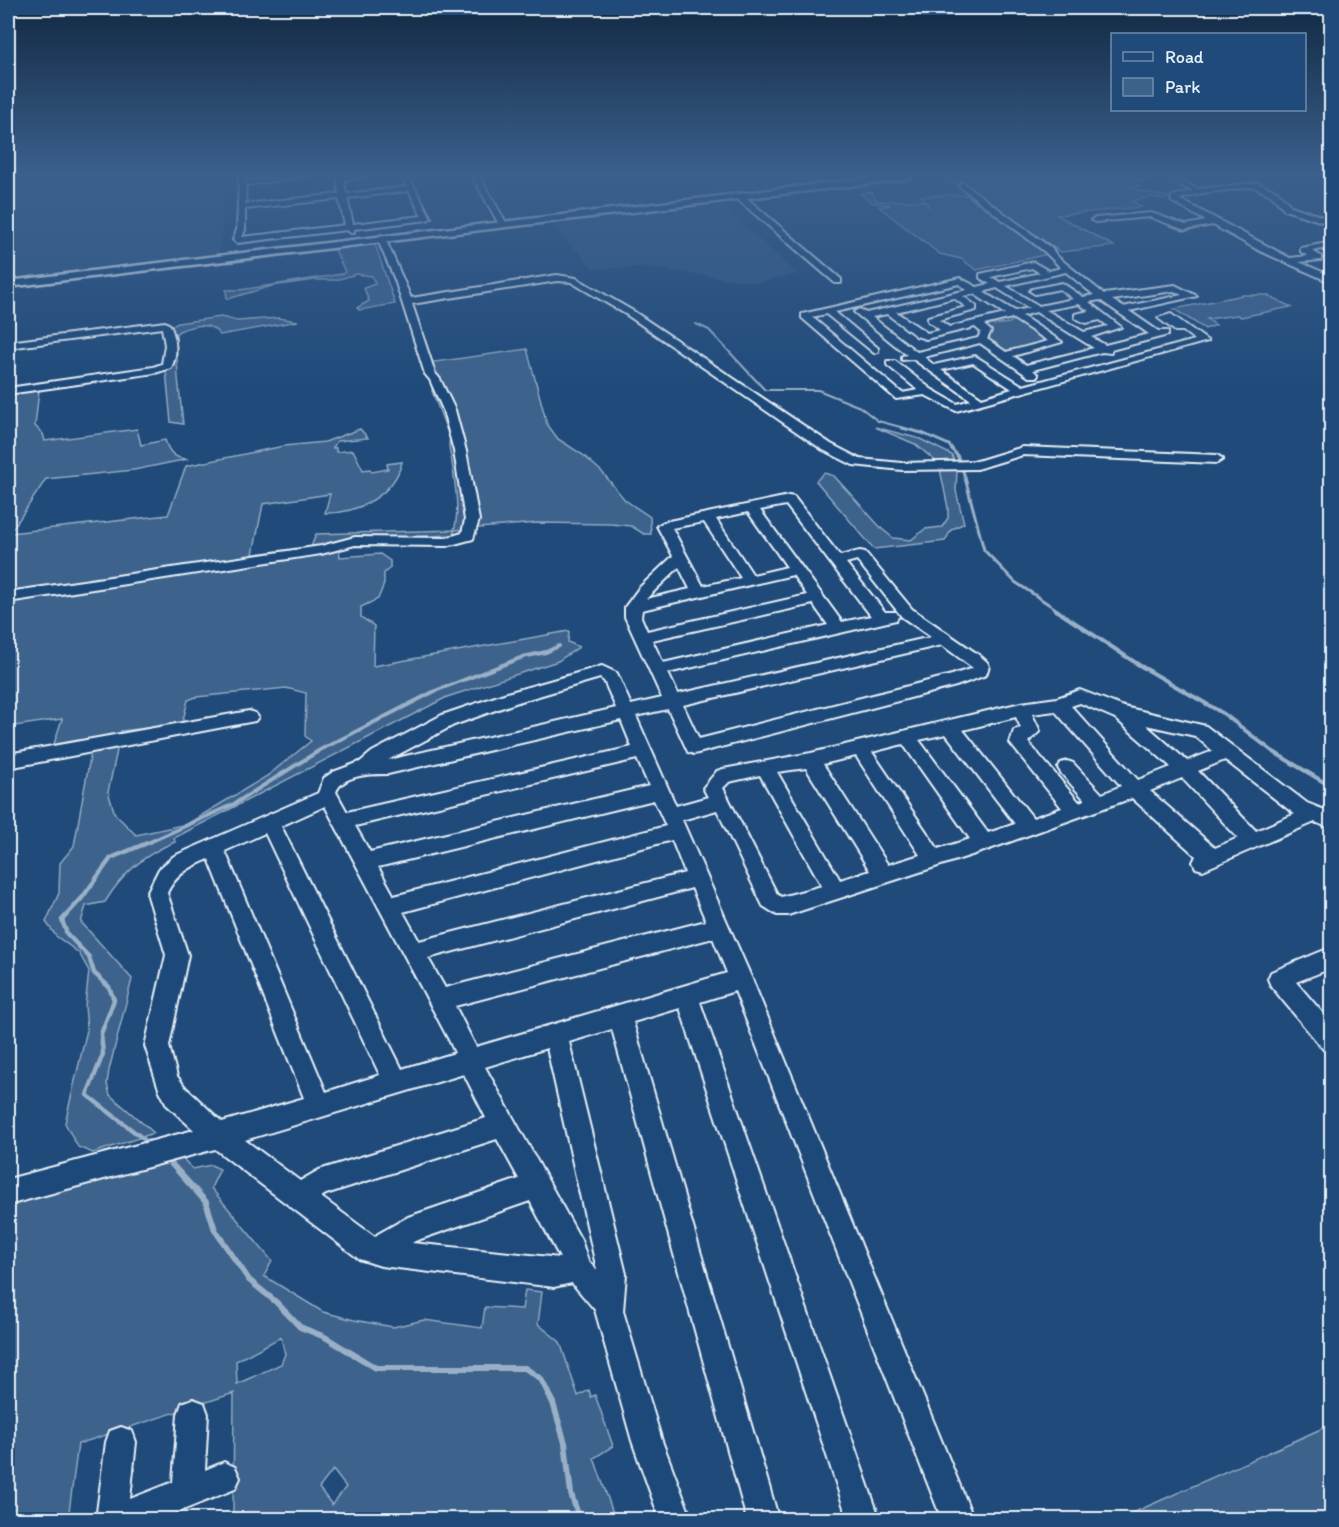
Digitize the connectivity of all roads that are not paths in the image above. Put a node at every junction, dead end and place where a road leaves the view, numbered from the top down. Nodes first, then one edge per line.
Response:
1 (310, 247) edge
2 (385, 247) edge
3 (799, 247) edge
4 (1045, 247) edge
5 (1264, 247) edge
6 (1317, 247) edge
7 (1289, 260) junction
8 (1069, 269) junction
9 (1048, 274) junction
10 (1332, 280) edge
11 (838, 281) dead end
12 (1018, 281) junction
13 (8, 284) edge
14 (998, 286) junction
15 (978, 291) junction
16 (957, 296) junction
17 (1102, 297) junction
18 (1081, 301) junction
19 (406, 302) junction
20 (850, 305) junction
21 (1037, 309) junction
22 (827, 310) junction
23 (1122, 310) junction
24 (889, 311) junction
25 (1011, 315) junction
26 (865, 316) junction
27 (980, 323) junction
28 (948, 331) junction
29 (1157, 335) junction
30 (1082, 336) junction
31 (982, 340) junction
32 (8, 345) edge
33 (1102, 349) junction
34 (847, 353) junction
35 (1005, 355) junction
36 (915, 356) junction
37 (1124, 362) junction
38 (891, 363) junction
39 (866, 369) junction
40 (932, 369) junction
41 (1024, 369) junction
42 (996, 373) junction
43 (981, 377) dead end
44 (1045, 382) junction
45 (1021, 390) junction
46 (8, 391) edge
47 (927, 391) junction
48 (979, 401) junction
49 (1217, 459) dead end
50 (752, 508) junction
51 (708, 517) junction
52 (680, 557) junction
53 (836, 561) junction
54 (796, 570) junction
55 (750, 581) junction
56 (699, 592) junction
57 (8, 597) edge
58 (817, 598) junction
59 (633, 607) junction
60 (907, 613) junction
61 (881, 618) junction
62 (839, 628) junction
63 (642, 637) junction
64 (945, 639) junction
65 (657, 670) junction
66 (673, 703) junction
67 (1059, 704) junction
68 (1021, 709) junction
69 (626, 713) junction
70 (1121, 713) junction
71 (249, 717) dead end
72 (951, 727) junction
73 (907, 737) junction
74 (860, 748) junction
75 (643, 751) junction
76 (1228, 752) junction
77 (811, 760) junction
78 (8, 763) edge
79 (765, 766) junction
80 (366, 767) junction
81 (1067, 768) dead end
82 (1184, 768) junction
83 (1134, 788) junction
84 (660, 791) junction
85 (329, 796) junction
86 (722, 801) junction
87 (1099, 803) junction
88 (1074, 810) junction
89 (1322, 818) edge
90 (342, 821) junction
91 (674, 823) junction
92 (270, 824) junction
93 (1028, 826) junction
94 (1253, 841) junction
95 (984, 843) junction
96 (214, 849) junction
97 (934, 859) junction
98 (364, 862) junction
99 (883, 876) junction
100 (698, 878) junction
101 (835, 891) junction
102 (389, 907) junction
103 (719, 927) junction
104 (413, 952) junction
105 (1332, 957) edge
106 (741, 979) junction
107 (687, 995) junction
108 (439, 1000) junction
109 (620, 1015) junction
110 (556, 1035) junction
111 (1332, 1042) edge
112 (470, 1060) junction
113 (396, 1082) junction
114 (319, 1105) junction
115 (502, 1125) junction
116 (218, 1136) junction
117 (536, 1186) junction
118 (8, 1192) edge
119 (301, 1197) junction
120 (381, 1253) junction
121 (577, 1269) junction
122 (610, 1309) junction
123 (193, 1414) dead end
124 (121, 1442) dead end
125 (224, 1478) dead end
126 (188, 1491) junction
127 (114, 1520) edge
128 (676, 1520) edge
129 (764, 1520) edge
130 (864, 1520) edge
131 (958, 1520) edge

1 - 13 main road
2 - 19 street
3 - 11 street
4 - 8 street
5 - 7 street
6 - 7 street
7 - 10 street
8 - 9 street
8 - 17 street
9 - 12 street
9 - 14 street
12 - 14 street
12 - 18 street
14 - 15 street
14 - 21 street
15 - 16 street
15 - 20 street
15 - 25 street
16 - 24 street
16 - 28 street
17 - 18 street
17 - 23 street
17 - 23 street
18 - 21 street
18 - 30 street
19 - 49 street
19 - 57 street
20 - 22 street
20 - 26 street
21 - 25 street
21 - 30 street
22 - 34 street
22 - 34 street
23 - 29 street
24 - 26 street
24 - 28 street
25 - 27 street
25 - 35 street
26 - 36 street
27 - 28 street
27 - 31 street
29 - 33 street
29 - 37 street
30 - 33 street
31 - 35 street
31 - 36 street
32 - 46 street
33 - 37 street
33 - 41 street
34 - 39 street
35 - 41 street
36 - 38 street
36 - 40 street
37 - 44 street
38 - 39 street
38 - 47 street
39 - 47 street
40 - 42 street
40 - 48 street
41 - 44 street
42 - 43 street
42 - 45 street
44 - 45 street
45 - 48 street
47 - 48 street
50 - 51 street
50 - 53 street
50 - 54 street
51 - 52 street
51 - 55 street
52 - 56 street
52 - 59 street
53 - 60 street
53 - 61 street
54 - 55 street
54 - 58 street
55 - 56 street
56 - 59 street
58 - 62 street
58 - 63 street
59 - 63 street
60 - 61 street
60 - 64 street
61 - 62 street
62 - 65 street
63 - 65 street
64 - 66 street
64 - 66 street
65 - 66 street
66 - 69 street
67 - 68 street
67 - 70 street
67 - 83 street
68 - 72 street
68 - 88 street
69 - 75 street
69 - 80 street
69 - 80 street
70 - 76 street
70 - 82 street
71 - 78 street
72 - 73 street
72 - 93 street
73 - 74 street
73 - 95 street
74 - 77 street
74 - 97 street
75 - 84 street
75 - 90 street
76 - 82 street
76 - 89 street
77 - 79 street
77 - 99 street
79 - 86 street
79 - 101 street
80 - 85 street
81 - 87 street
82 - 83 street
82 - 94 street
83 - 87 street
83 - 94 street
84 - 91 street
84 - 98 street
85 - 90 street
85 - 92 street
86 - 91 street
86 - 101 street
87 - 88 street
88 - 93 street
89 - 94 street
90 - 98 street
91 - 100 street
91 - 102 street
92 - 96 street
92 - 113 street
93 - 95 street
95 - 97 street
96 - 114 street
96 - 116 street
97 - 99 street
98 - 102 street
99 - 101 street
100 - 103 street
100 - 104 street
102 - 104 street
103 - 106 street
103 - 108 street
104 - 108 street
105 - 111 street
106 - 107 street
106 - 131 street
107 - 109 street
107 - 130 street
108 - 112 street
109 - 110 street
109 - 129 street
110 - 112 street
110 - 122 street
112 - 113 street
112 - 115 street
113 - 114 street
114 - 116 street
115 - 117 street
115 - 119 street
116 - 118 street
116 - 119 street
117 - 120 street
117 - 121 street
119 - 120 street
120 - 121 street
121 - 122 street
122 - 128 street
123 - 126 street
124 - 127 street
125 - 126 street
126 - 127 street

